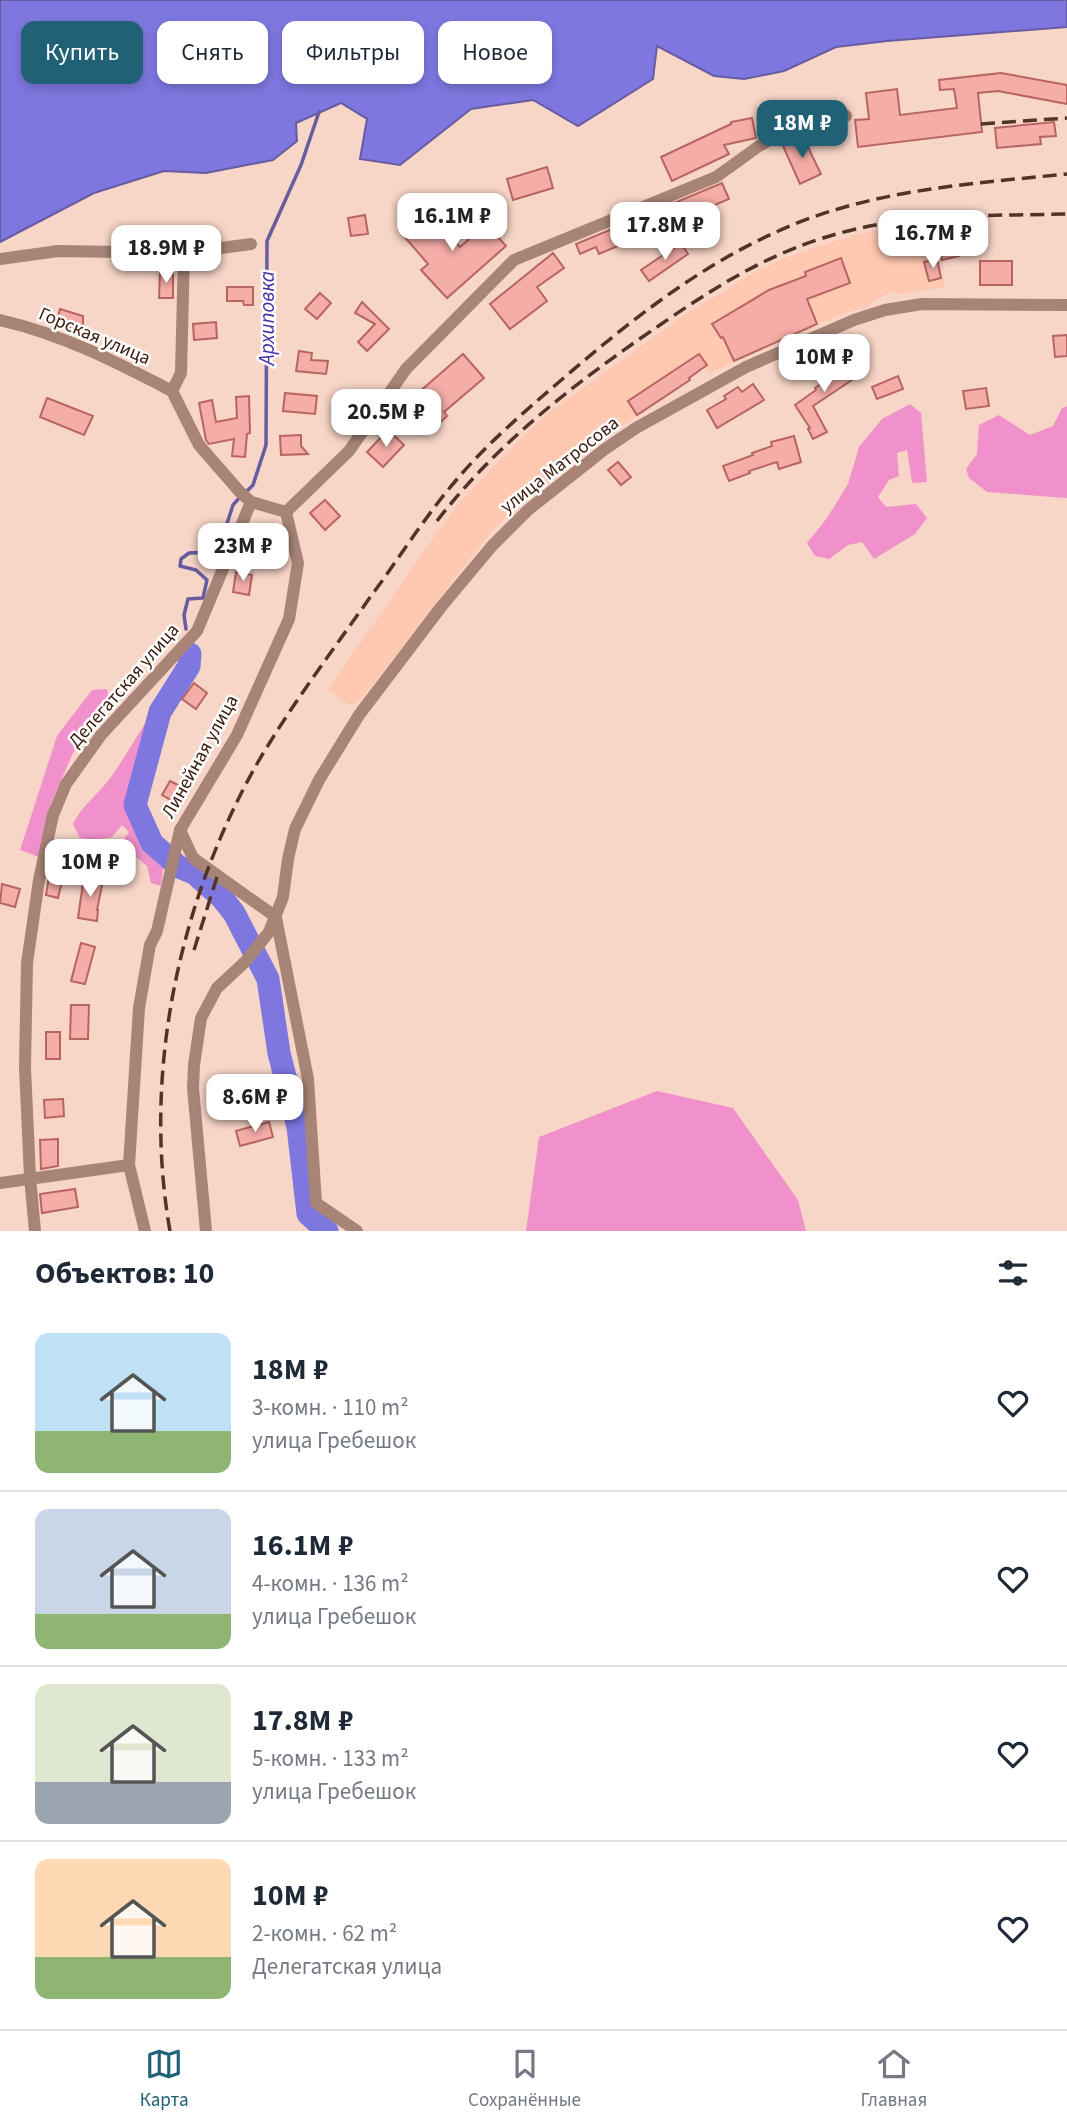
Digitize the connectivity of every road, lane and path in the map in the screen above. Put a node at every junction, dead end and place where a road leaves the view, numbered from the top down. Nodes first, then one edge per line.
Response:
1 (846, 116) dead end
2 (251, 244) dead end
3 (184, 253) junction
4 (0, 259) edge
5 (1067, 305) edge
6 (0, 320) edge
7 (172, 391) junction
8 (251, 502) junction
9 (286, 512) junction
10 (180, 830) junction
11 (276, 918) junction
12 (129, 1165) junction
13 (30, 1177) junction
14 (0, 1183) edge
15 (35, 1231) edge
16 (145, 1231) edge
17 (206, 1231) edge
18 (357, 1231) edge

1 - 9 street
2 - 3 street
3 - 4 street
3 - 7 street
5 - 11 street, улица Матросова
6 - 7 street, Горская улица
7 - 8 street
8 - 9 street
8 - 13 street, Делегатская улица
9 - 10 street, Линейная улица
10 - 11 street
10 - 12 street, Линейная улица
11 - 17 street
11 - 18 street
12 - 13 street
12 - 16 street, Линейная улица
13 - 14 street
13 - 15 street, Делегатская улица

